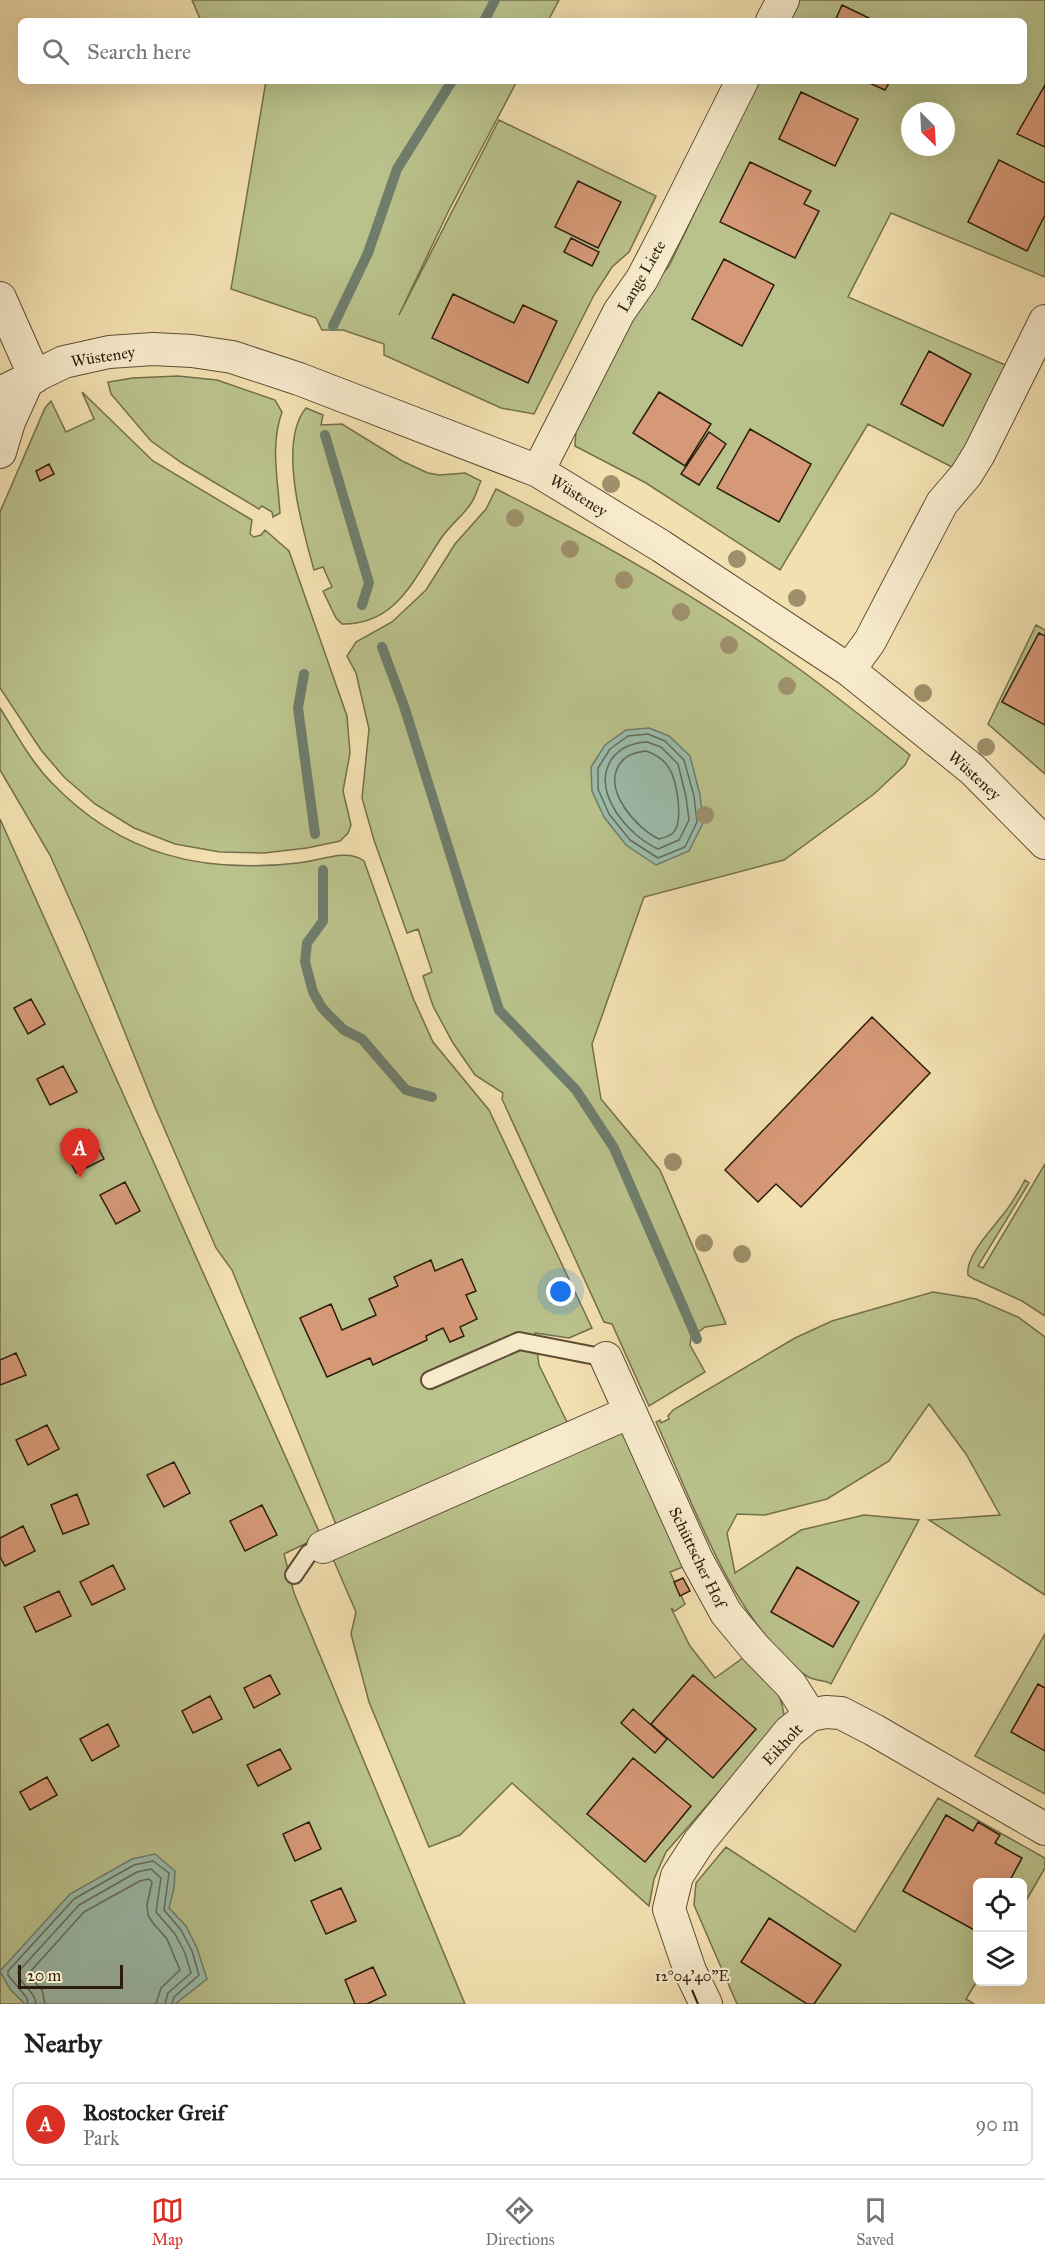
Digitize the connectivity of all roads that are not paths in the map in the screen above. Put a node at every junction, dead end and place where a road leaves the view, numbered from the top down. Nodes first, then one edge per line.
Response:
1 (783, 0) edge
2 (774, 18) edge
3 (740, 84) edge
4 (0, 298) edge
5 (1045, 321) edge
6 (32, 379) junction
7 (0, 393) edge
8 (0, 452) edge
9 (538, 471) junction
10 (849, 670) junction
11 (1045, 843) edge
12 (606, 1358) joint
13 (430, 1380) dead end
14 (630, 1412) junction
15 (323, 1547) joint
16 (294, 1575) dead end
17 (810, 1715) junction
18 (1045, 1829) edge
19 (706, 2004) edge

1 - 2 street
3 - 9 street, Lange Liete
4 - 6 street
5 - 10 street
6 - 7 street, Wüsteney
6 - 8 street
6 - 9 street, Wüsteney
9 - 10 street, Wüsteney
10 - 11 street, Wüsteney
12 - 13 lane
12 - 14 street, Schüttscher Hof
14 - 15 street
14 - 17 street, Schüttscher Hof
15 - 16 lane
17 - 18 street, Eikholt
17 - 19 street, Eikholt

